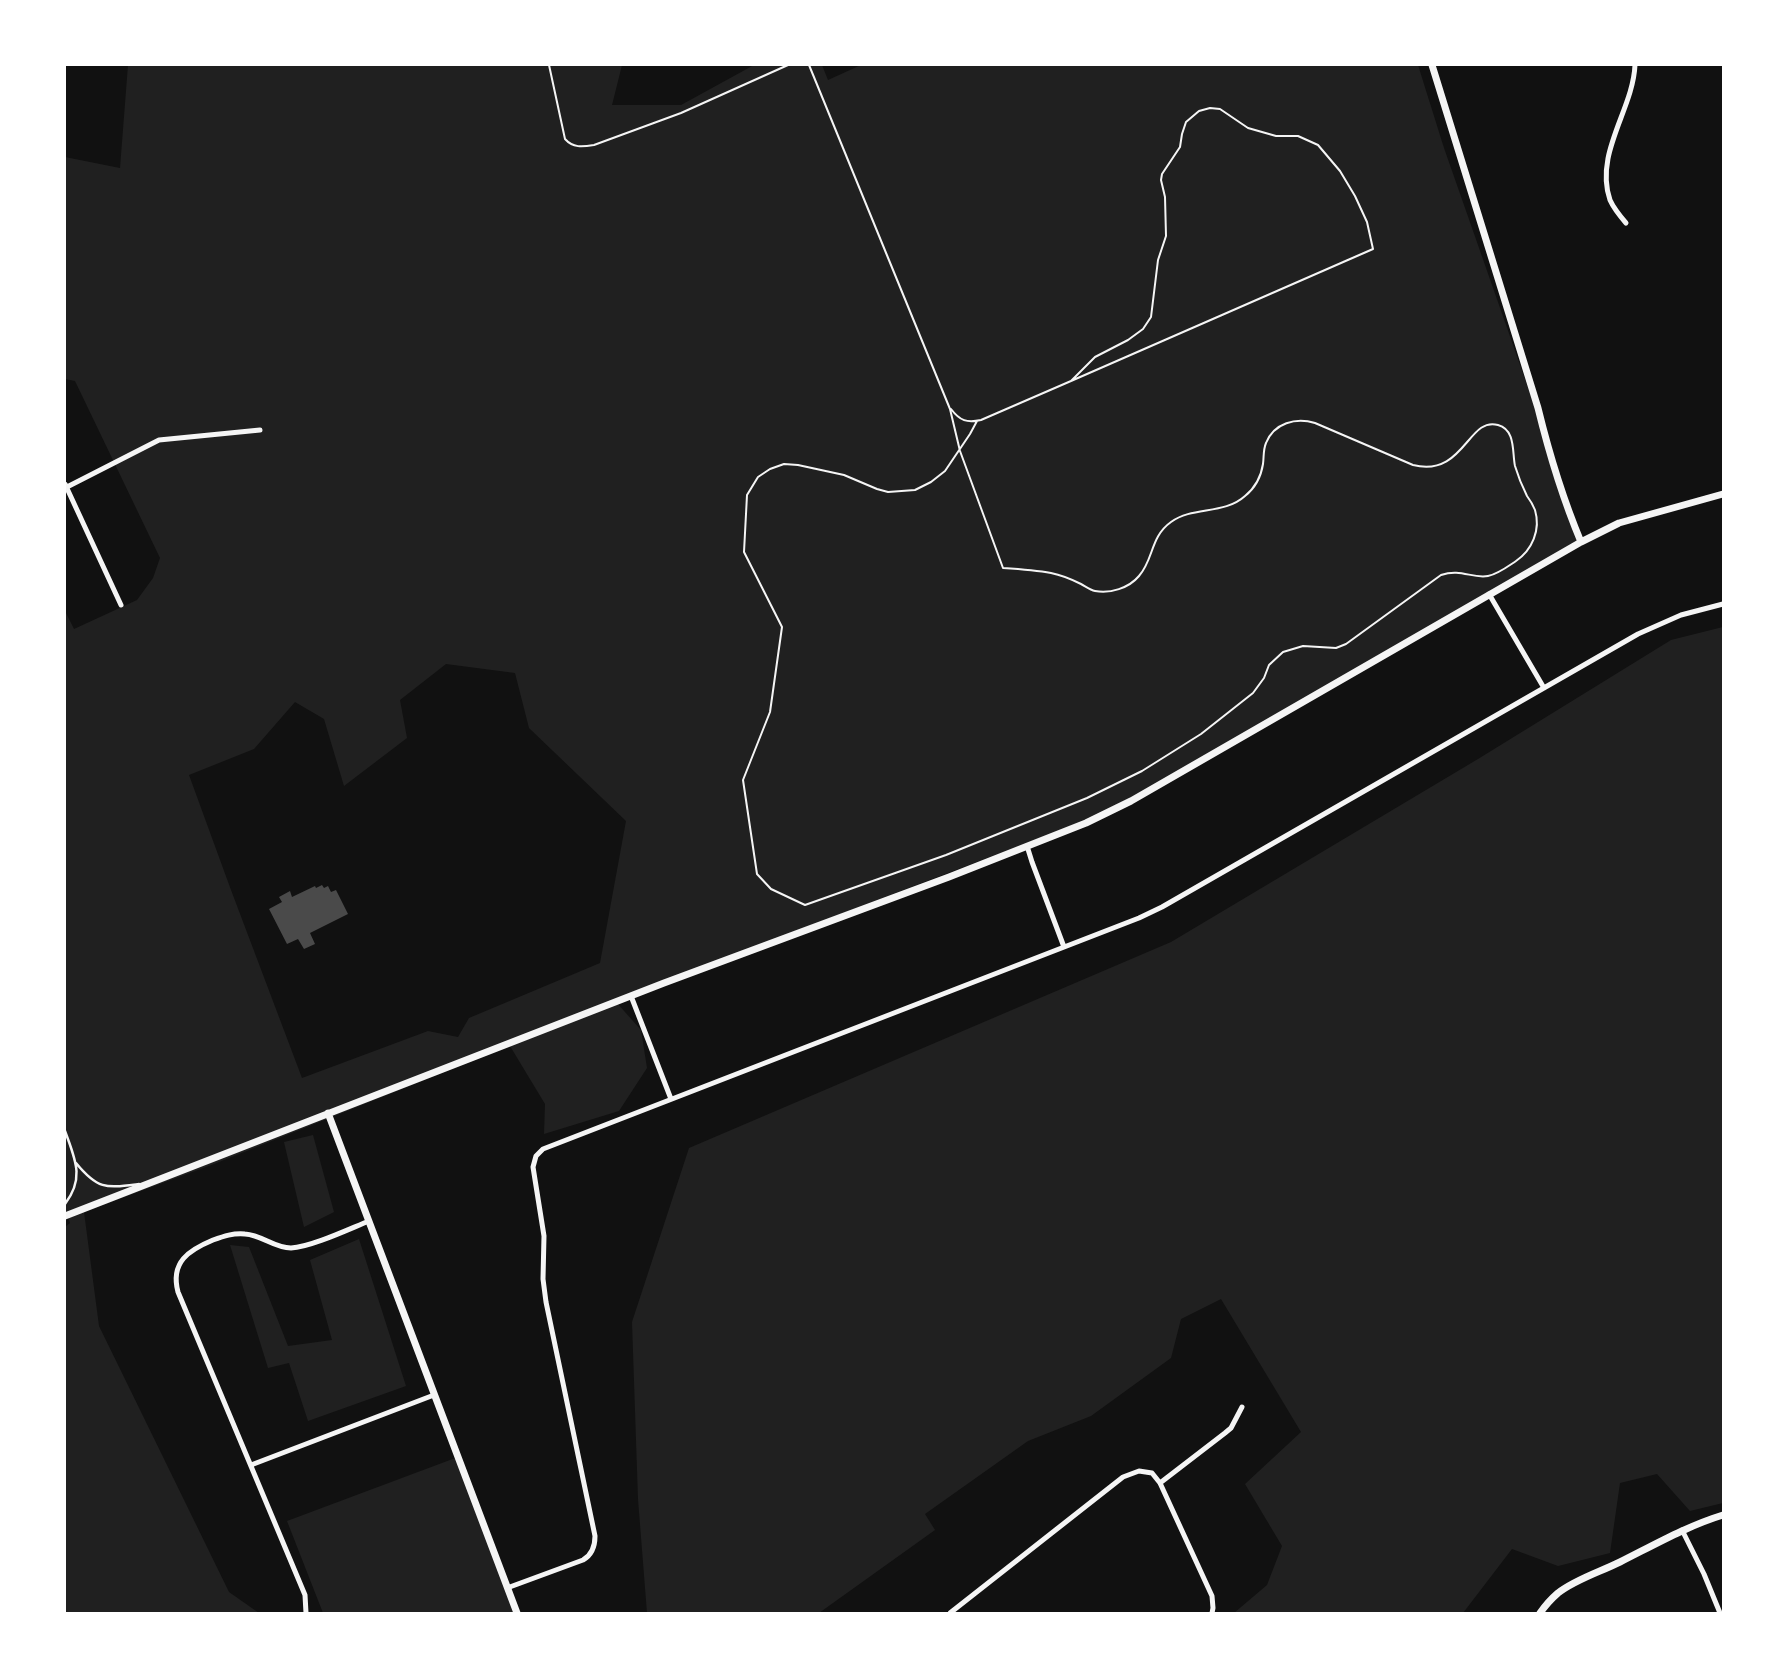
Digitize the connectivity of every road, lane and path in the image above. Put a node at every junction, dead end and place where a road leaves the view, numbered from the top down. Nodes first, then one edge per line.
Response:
1 (549, 65) edge
2 (788, 65) edge
3 (809, 65) edge
4 (1432, 65) edge
5 (1635, 65) edge
6 (1626, 223) dead end
7 (1071, 381) junction
8 (950, 409) junction
9 (977, 421) junction
10 (260, 430) dead end
11 (960, 451) junction
12 (65, 486) edge
13 (1723, 494) edge
14 (1581, 542) junction
15 (1489, 594) junction
16 (1723, 604) edge
17 (121, 605) dead end
18 (1544, 688) junction
19 (1027, 846) junction
20 (1064, 947) junction
21 (631, 996) junction
22 (671, 1099) junction
23 (328, 1113) junction
24 (65, 1131) edge
25 (76, 1163) junction
26 (149, 1183) junction
27 (65, 1204) edge
28 (65, 1216) edge
29 (369, 1222) junction
30 (434, 1395) junction
31 (1242, 1407) dead end
32 (251, 1465) junction
33 (1160, 1483) junction
34 (1723, 1515) edge
35 (1682, 1530) junction
36 (507, 1588) junction
37 (306, 1613) edge
38 (517, 1613) edge
39 (950, 1613) edge
40 (1212, 1613) edge
41 (1540, 1613) edge
42 (1720, 1613) edge

1 - 2 path
3 - 8 path
4 - 14 street
5 - 6 street
7 - 7 path
7 - 9 path
8 - 9 path
8 - 11 path
9 - 11 path
10 - 12 street
11 - 11 path
12 - 17 street
13 - 14 street
14 - 15 street
15 - 18 street
15 - 19 street
16 - 18 street
18 - 20 street
19 - 20 street
19 - 21 street
20 - 22 street
21 - 22 street
21 - 23 street
22 - 36 street
23 - 26 street
23 - 29 street
24 - 25 lane
25 - 26 lane
25 - 27 lane
26 - 28 street
29 - 30 street
29 - 32 street
30 - 32 street
30 - 36 street
31 - 33 street
32 - 37 street
33 - 39 street
33 - 40 street
34 - 35 street
35 - 41 street
35 - 42 street
36 - 38 street

